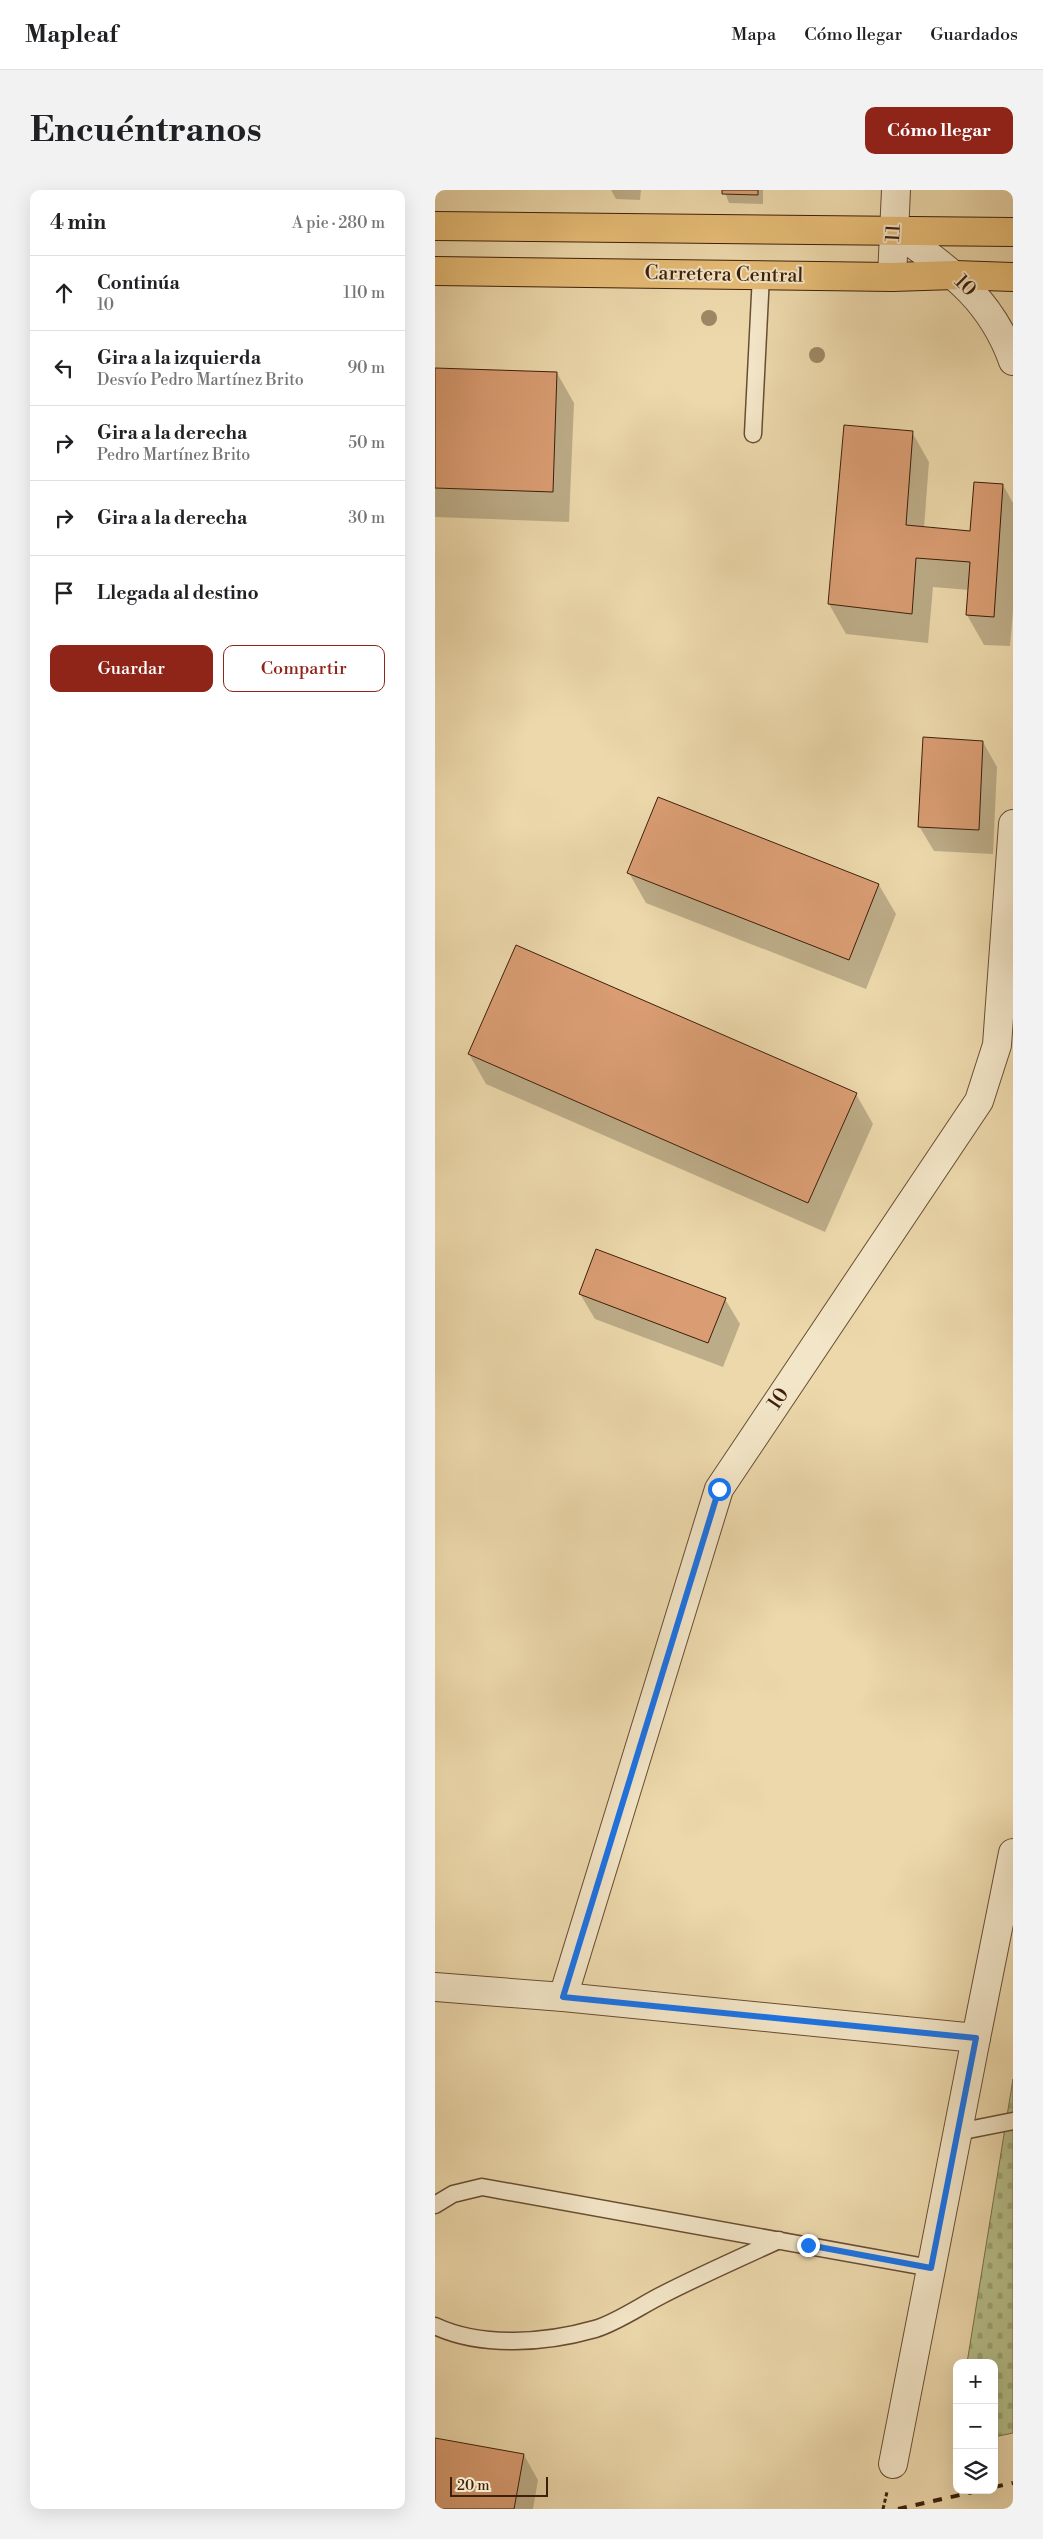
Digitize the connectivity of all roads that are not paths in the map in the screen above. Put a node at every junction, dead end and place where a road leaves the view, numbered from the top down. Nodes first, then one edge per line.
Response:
1 (896, 190) edge
2 (435, 226) edge
3 (894, 230) junction
4 (1013, 232) edge
5 (435, 271) edge
6 (761, 275) junction
7 (955, 275) junction
8 (892, 276) junction
9 (1013, 277) edge
10 (1013, 360) edge
11 (753, 434) dead end
12 (1013, 824) edge
13 (1013, 1853) edge
14 (435, 1988) edge
15 (563, 1997) junction
16 (976, 2038) junction
17 (1013, 2121) edge
18 (958, 2132) junction
19 (435, 2205) edge
20 (779, 2240) junction
21 (931, 2268) junction
22 (435, 2326) edge
23 (893, 2464) dead end

1 - 3 street, 11
2 - 3 main road
3 - 4 main road
3 - 7 street, 10
3 - 8 street, 11
5 - 6 main road, Carretera Central
6 - 8 main road, Carretera Central
6 - 11 lane
7 - 8 main road, Carretera Central
7 - 9 main road, Carretera Central
7 - 10 street, 10
12 - 15 street, 10
13 - 16 street
14 - 15 street
15 - 16 street
16 - 18 street
17 - 18 lane
18 - 21 street
19 - 20 lane
20 - 21 lane
20 - 22 lane
21 - 23 street

